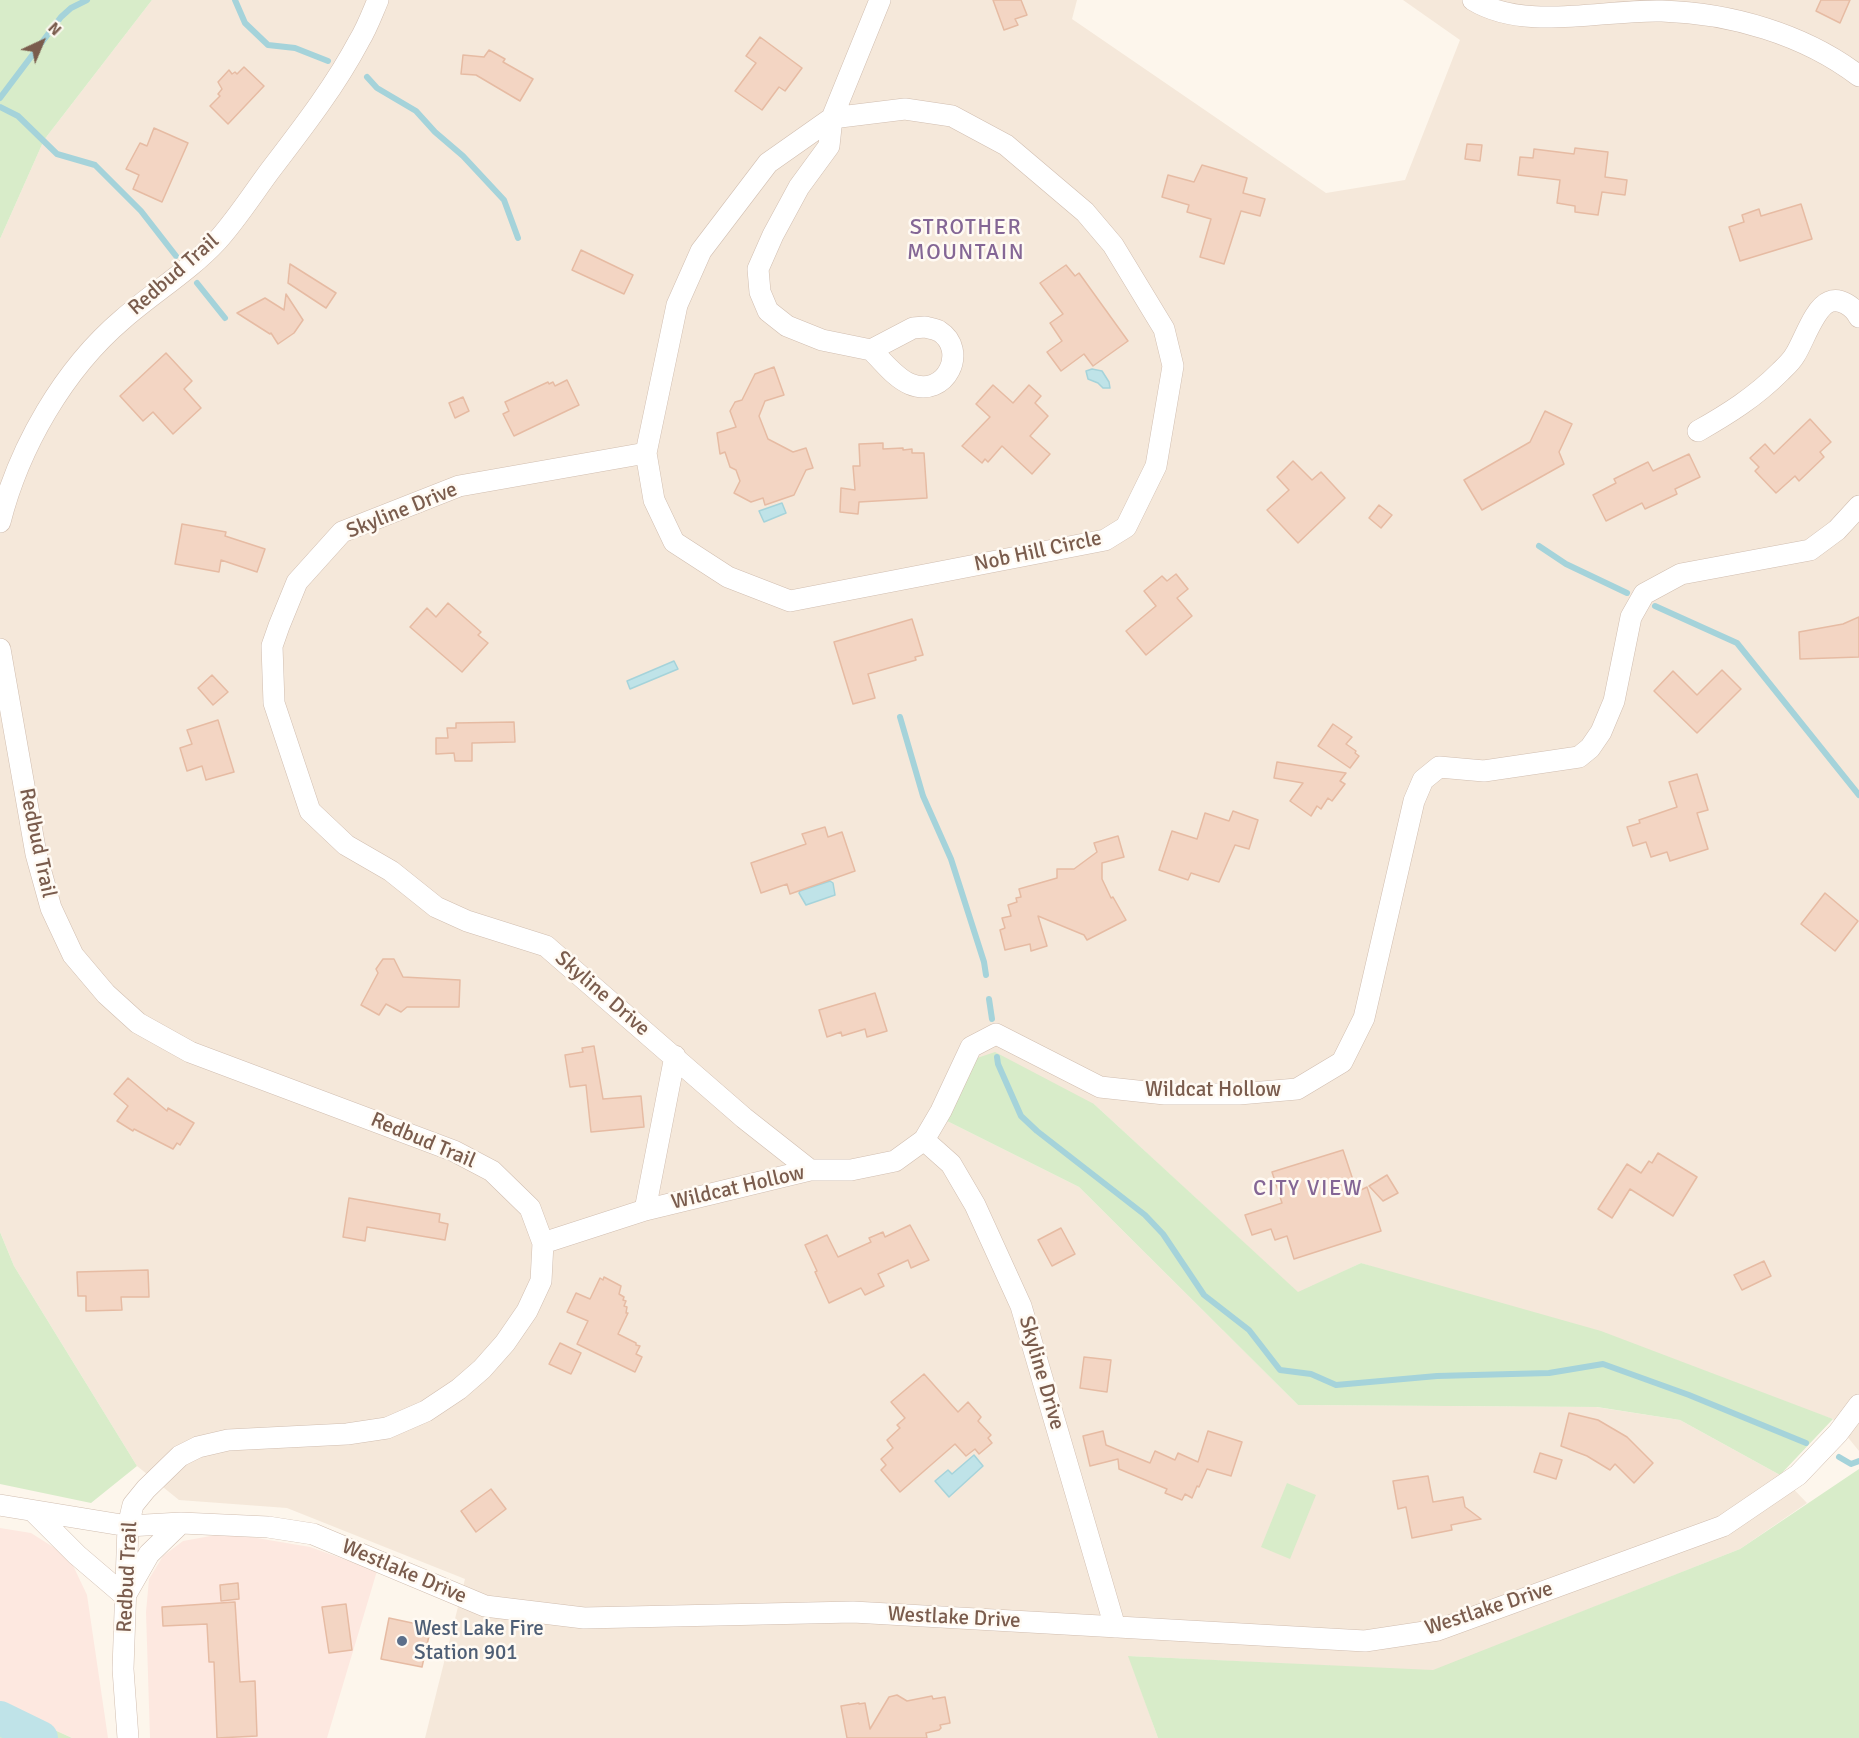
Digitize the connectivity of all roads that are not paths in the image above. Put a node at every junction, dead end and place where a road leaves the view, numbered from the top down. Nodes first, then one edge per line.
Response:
1 (378, 0) edge
2 (880, 0) edge
3 (1473, 0) edge
4 (1859, 76) edge
5 (832, 118) junction
6 (1859, 316) edge
7 (871, 350) dead end
8 (1698, 431) dead end
9 (646, 453) junction
10 (1859, 506) edge
11 (0, 522) edge
12 (0, 649) edge
13 (675, 1056) junction
14 (924, 1140) junction
15 (810, 1170) junction
16 (645, 1210) junction
17 (543, 1243) junction
18 (1859, 1406) edge
19 (0, 1505) edge
20 (33, 1511) junction
21 (181, 1523) junction
22 (128, 1526) junction
23 (125, 1596) junction
24 (1115, 1627) junction
25 (128, 1738) edge

1 - 11 street, Redbud Trail
2 - 5 street
3 - 4 street
5 - 7 street
5 - 9 street
5 - 9 street, Nob Hill Circle
6 - 8 street
9 - 13 street, Skyline Drive
10 - 14 street, Wildcat Hollow
12 - 17 street, Redbud Trail
13 - 15 street, Skyline Drive
13 - 16 street
14 - 15 street, Wildcat Hollow
14 - 24 street, Skyline Drive
15 - 16 street, Wildcat Hollow
16 - 17 street, Wildcat Hollow
17 - 22 street, Redbud Trail
18 - 24 street, Westlake Drive
19 - 20 street, Westlake Drive
20 - 22 street, Westlake Drive
20 - 23 street
21 - 22 street, Westlake Drive
21 - 23 street
21 - 24 street, Westlake Drive
22 - 23 street, Redbud Trail
23 - 25 street, Redbud Trail

